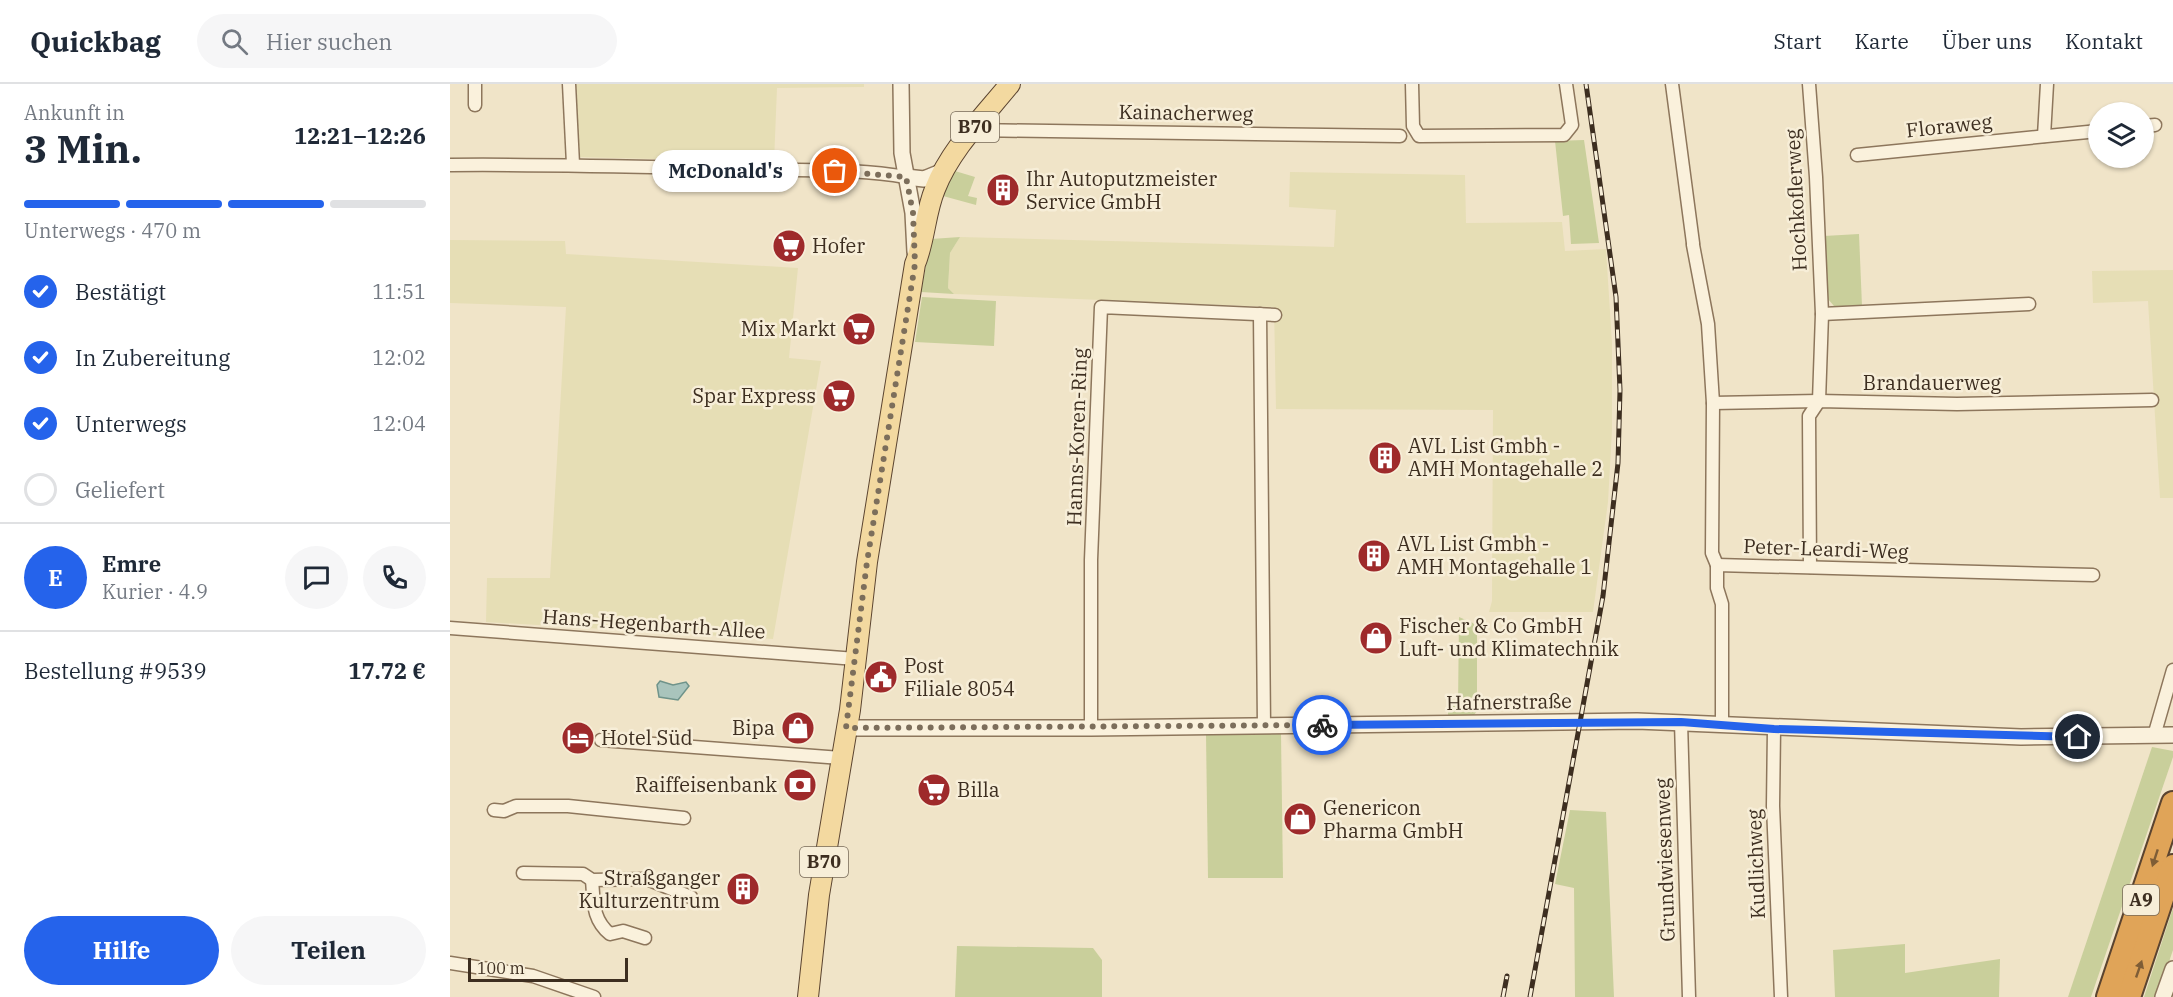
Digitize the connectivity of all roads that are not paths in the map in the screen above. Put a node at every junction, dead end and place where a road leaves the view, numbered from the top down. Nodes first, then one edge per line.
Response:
1 (475, 84) edge
2 (569, 84) edge
3 (901, 84) edge
4 (1010, 84) edge
5 (1412, 84) edge
6 (1566, 84) edge
7 (1672, 84) edge
8 (1809, 84) edge
9 (2047, 84) edge
10 (475, 105) dead end
11 (973, 130) junction
12 (2088, 131) edge
13 (1400, 136) dead end
14 (2044, 136) junction
15 (1857, 155) dead end
16 (573, 164) junction
17 (450, 165) edge
18 (941, 172) junction
19 (906, 177) junction
20 (915, 264) junction
21 (2029, 304) dead end
22 (1822, 314) junction
23 (1260, 315) junction
24 (1275, 315) dead end
25 (2152, 399) dead end
26 (1819, 401) junction
27 (1713, 403) junction
28 (1717, 565) junction
29 (1809, 567) junction
30 (2092, 575) dead end
31 (450, 628) edge
32 (856, 659) junction
33 (2173, 670) edge
34 (1681, 722) junction
35 (1722, 723) junction
36 (1264, 726) junction
37 (846, 728) junction
38 (1091, 728) junction
39 (1774, 729) junction
40 (2173, 735) edge
41 (2154, 736) junction
42 (601, 740) dead end
43 (841, 758) junction
44 (2173, 802) edge
45 (494, 810) dead end
46 (684, 818) dead end
47 (2173, 866) edge
48 (523, 873) dead end
49 (592, 880) junction
50 (691, 897) dead end
51 (645, 939) dead end
52 (450, 963) edge
53 (2173, 969) edge
54 (594, 997) edge
55 (808, 997) edge
56 (1689, 997) edge
57 (1781, 997) edge
58 (2108, 997) edge
59 (2129, 997) edge
60 (2163, 997) edge

1 - 10 street
2 - 16 street
3 - 19 street
4 - 11 main road, B70
5 - 6 street
7 - 27 street
8 - 22 street, Hochkoflerweg
9 - 14 street
11 - 13 street, Kainacherweg
11 - 18 main road, B70
12 - 14 street, Floraweg
14 - 15 street, Floraweg
16 - 17 street
16 - 19 street
18 - 19 street
18 - 20 main road, B70
19 - 20 street
20 - 32 main road, B70
21 - 22 street
22 - 26 street, Hochkoflerweg
23 - 24 street, Hanns-Koren-Ring
23 - 36 street
23 - 38 street, Hanns-Koren-Ring
25 - 26 street, Brandauerweg
26 - 27 street, Brandauerweg
26 - 29 street, Hochkoflerweg
27 - 28 street
28 - 29 street, Peter-Leardi-Weg
28 - 35 street, Peter-Leardi-Weg
29 - 30 street, Peter-Leardi-Weg
31 - 32 street, Hans-Hegenbarth-Allee
32 - 37 main road, B70
33 - 41 street
34 - 35 street, Hafnerstraße
34 - 36 street, Hafnerstraße
34 - 56 street, Grundwiesenweg
35 - 39 street, Hafnerstraße
36 - 38 street, Hafnerstraße
37 - 38 street, Hafnerstraße
37 - 43 main road, B70
39 - 41 street, Hafnerstraße
39 - 57 street, Kudlichweg
40 - 41 street, Hafnerstraße
42 - 43 street
43 - 55 main road, B70
44 -> 58 highway, A9
45 - 46 street
59 -> 47 highway, A9
48 - 49 street
49 - 50 street
49 - 51 street
52 - 54 street
53 - 60 street

